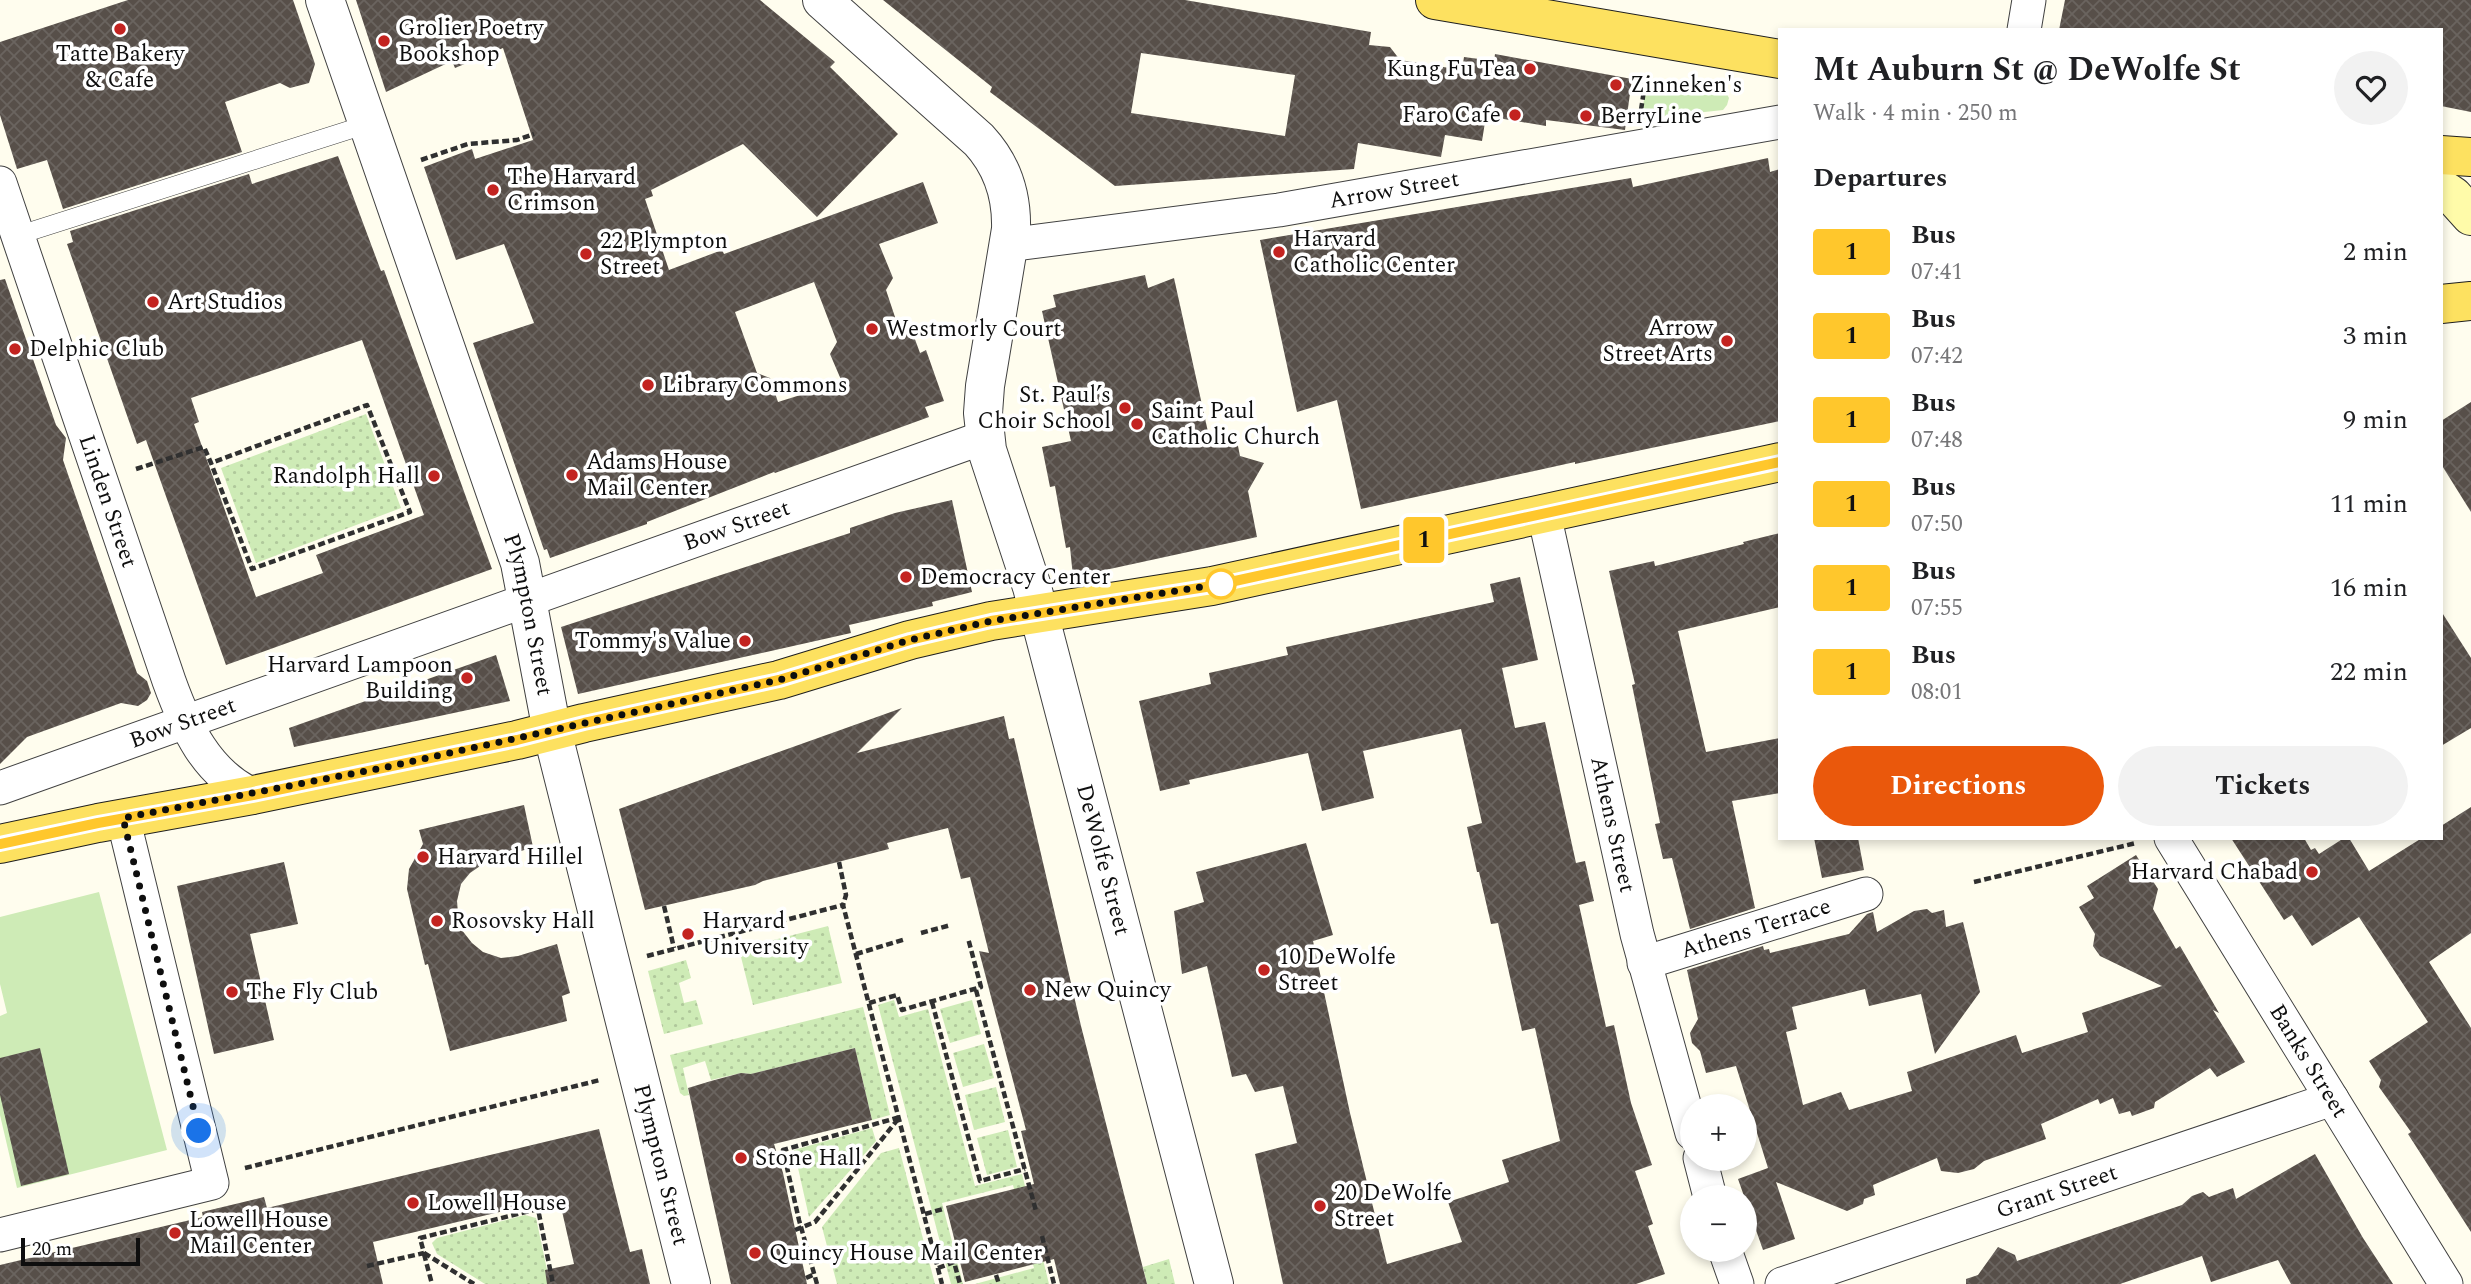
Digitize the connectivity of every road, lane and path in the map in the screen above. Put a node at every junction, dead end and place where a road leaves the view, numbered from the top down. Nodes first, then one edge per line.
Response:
1 (325, 0) edge
2 (822, 0) edge
3 (1435, 0) edge
4 (2029, 0) edge
5 (2024, 28) edge
6 (1778, 59) edge
7 (1646, 77) dead end
8 (1641, 113) dead end
9 (1778, 122) edge
10 (368, 124) junction
11 (534, 134) dead end
12 (2443, 155) edge
13 (2471, 157) edge
14 (412, 163) dead end
15 (0, 183) edge
16 (2443, 189) edge
17 (2471, 216) edge
18 (19, 235) junction
19 (1008, 245) junction
20 (2471, 301) edge
21 (2443, 304) edge
22 (985, 437) junction
23 (1778, 462) edge
24 (211, 463) junction
25 (131, 470) dead end
26 (1544, 514) junction
27 (528, 600) junction
28 (1038, 614) junction
29 (185, 722) junction
30 (552, 731) junction
31 (0, 788) edge
32 (253, 795) junction
33 (123, 818) junction
34 (2156, 840) edge
35 (0, 844) edge
36 (839, 862) dead end
37 (1974, 882) dead end
38 (1866, 894) dead end
39 (843, 905) junction
40 (664, 906) dead end
41 (951, 925) dead end
42 (921, 933) dead end
43 (968, 938) dead end
44 (906, 939) dead end
45 (674, 948) junction
46 (856, 954) junction
47 (645, 957) dead end
48 (1644, 963) junction
49 (976, 990) junction
50 (932, 1002) junction
51 (869, 1003) junction
52 (604, 1079) dead end
53 (1681, 1094) edge
54 (2332, 1099) junction
55 (900, 1117) junction
56 (243, 1168) dead end
57 (1025, 1169) junction
58 (943, 1209) dead end
59 (1036, 1210) dead end
60 (925, 1214) junction
61 (803, 1227) junction
62 (795, 1230) dead end
63 (0, 1235) edge
64 (1042, 1236) dead end
65 (424, 1253) junction
66 (1729, 1262) edge
67 (367, 1266) dead end
68 (938, 1268) junction
69 (815, 1274) junction
70 (996, 1275) dead end
71 (806, 1278) dead end
72 (432, 1284) edge
73 (474, 1284) edge
74 (553, 1284) edge
75 (691, 1284) edge
76 (817, 1284) edge
77 (942, 1284) edge
78 (960, 1284) edge
79 (999, 1284) edge
80 (1054, 1284) edge
81 (1214, 1284) edge
82 (1737, 1284) edge
83 (1782, 1284) edge
84 (2446, 1284) edge

1 - 10 street, Plympton Street
2 - 19 street
3 - 6 main road
4 - 5 street
7 - 8 path
9 - 19 street, Arrow Street
10 - 18 lane
10 - 27 street, Plympton Street
11 - 14 path
12 - 13 main road
15 - 18 street, Linden Street
16 - 17 main road
18 - 29 street, Linden Street
19 - 22 street
20 - 21 main road
22 - 27 street, Bow Street
22 - 28 street, DeWolfe Street
23 - 26 main road
24 - 24 path
24 - 25 path
26 - 28 main road
26 - 48 street, Athens Street
27 - 29 street, Bow Street
27 - 30 street, Plympton Street
28 - 30 main road
28 - 81 street, DeWolfe Street
29 - 31 street, Bow Street
29 - 32 street, Linden Street
30 - 32 main road
30 - 75 street, Plympton Street
32 - 33 main road
33 - 35 main road
33 - 63 street
34 - 37 path
34 - 54 street, Banks Street
36 - 39 path
38 - 48 street, Athens Terrace
39 - 45 path
39 - 46 path
40 - 45 path
41 - 42 path
43 - 49 path
44 - 46 path
45 - 47 path
46 - 51 path
48 - 53 street, Athens Street
49 - 50 path
49 - 57 path
50 - 51 path
50 - 57 path
51 - 55 path
52 - 56 path
54 - 83 street, Grant Street
54 - 84 street, Banks Street
55 - 60 path
55 - 61 path
55 - 61 path
57 - 59 path
58 - 60 path
60 - 68 path
61 - 62 path
61 - 69 path
64 - 80 path
65 - 67 path
65 - 72 path
65 - 73 path
65 - 74 path
66 - 82 street
68 - 77 path
68 - 78 path
69 - 71 path
69 - 76 path
70 - 79 path

